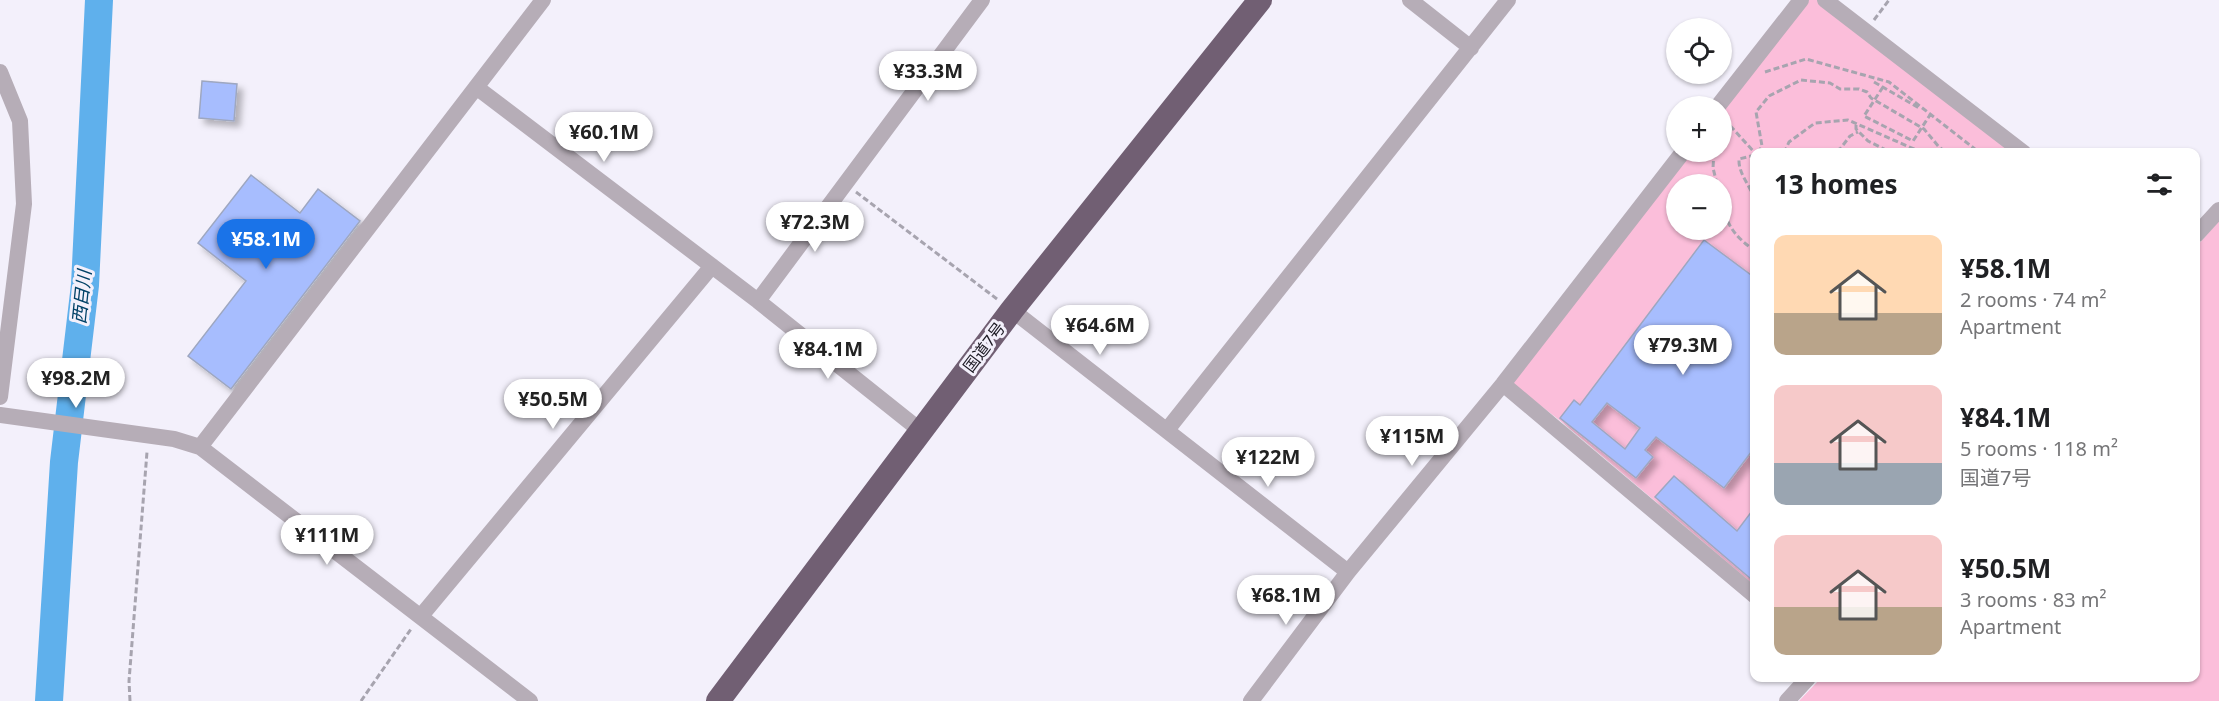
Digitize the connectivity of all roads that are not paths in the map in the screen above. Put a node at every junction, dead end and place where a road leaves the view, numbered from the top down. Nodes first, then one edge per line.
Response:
1 (543, 0) edge
2 (982, 0) edge
3 (1260, 0) edge
4 (1410, 0) edge
5 (1508, 0) edge
6 (1801, 0) edge
7 (1825, 0) edge
8 (1471, 48) junction
9 (0, 72) edge
10 (476, 87) junction
11 (1726, 96) edge
12 (2018, 148) edge
13 (1675, 162) edge
14 (2219, 210) edge
15 (2200, 231) edge
16 (712, 266) junction
17 (758, 301) junction
18 (1012, 310) junction
19 (1503, 384) junction
20 (0, 397) edge
21 (0, 415) edge
22 (1167, 430) junction
23 (921, 431) junction
24 (200, 447) junction
25 (1348, 573) junction
26 (1750, 592) edge
27 (421, 616) junction
28 (1804, 682) edge
29 (530, 701) edge
30 (718, 701) edge
31 (1251, 701) edge
32 (1786, 701) edge

1 - 10 street
2 - 17 street
3 - 18 highway, 国道7号
4 - 8 street
5 - 8 street
6 - 11 street
7 - 12 street
8 - 22 street
9 - 20 street
10 - 16 street
10 - 24 street
13 - 19 street
14 - 15 street
16 - 17 street
16 - 27 street
17 - 23 street
18 - 22 street
18 - 23 highway, 国道7号
19 - 25 street
19 - 26 street
21 - 24 street
22 - 25 street
23 - 30 highway, 国道7号
24 - 27 street
25 - 31 street
27 - 29 street
28 - 32 street

